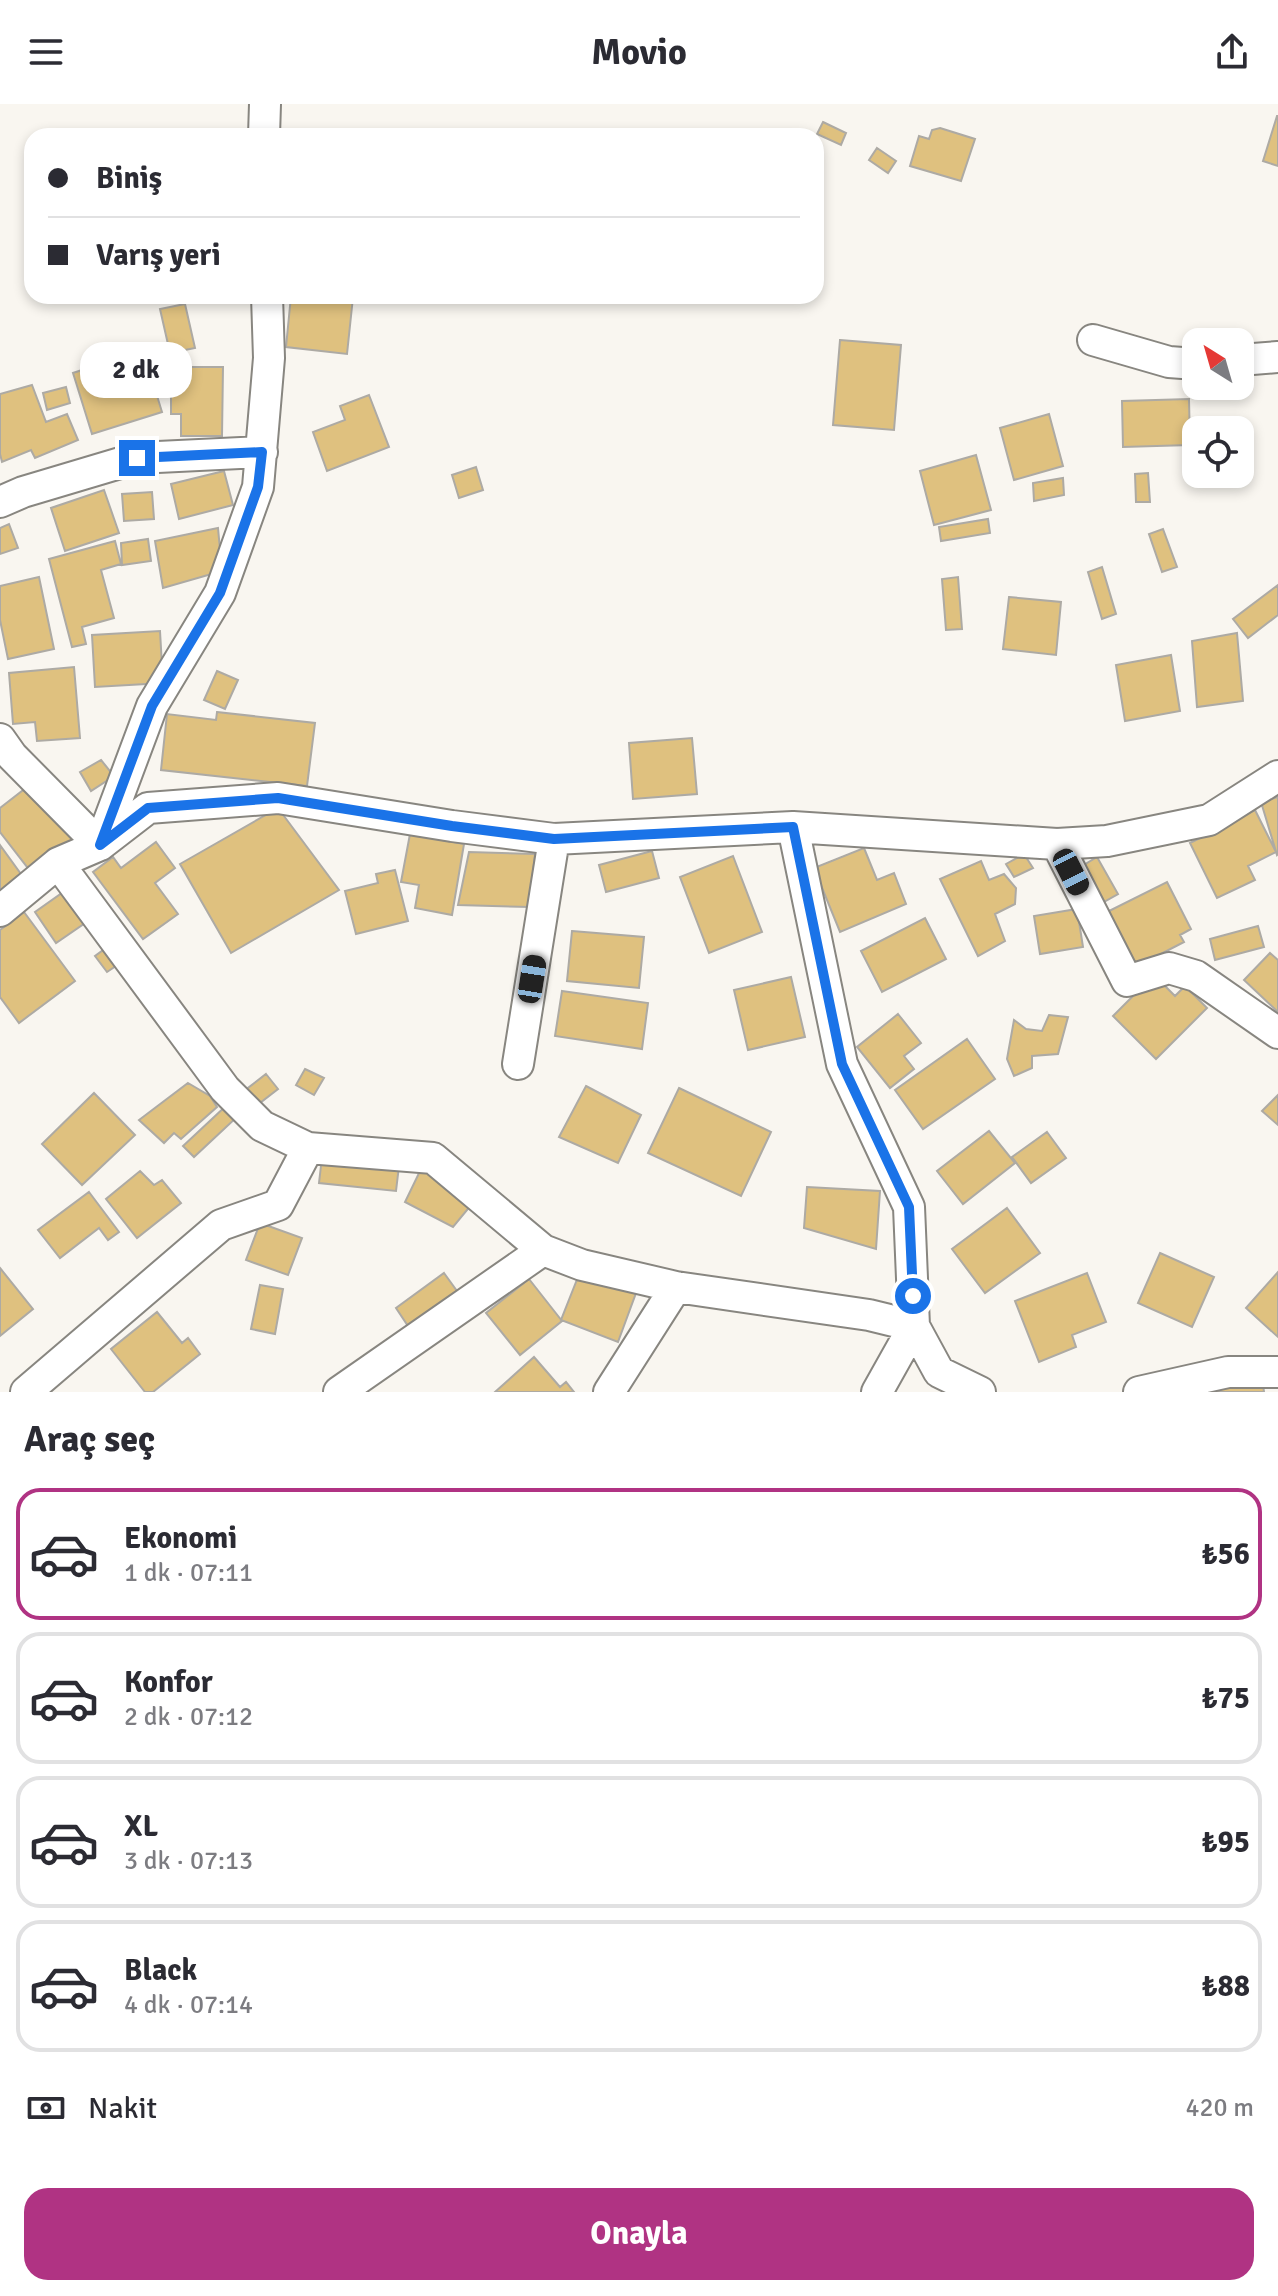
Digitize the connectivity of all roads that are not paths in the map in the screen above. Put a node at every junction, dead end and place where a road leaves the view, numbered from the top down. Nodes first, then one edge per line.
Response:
1 (265, 104) edge
2 (264, 128) edge
3 (267, 304) edge
4 (1093, 340) dead end
5 (1278, 357) edge
6 (1254, 359) edge
7 (1182, 363) edge
8 (262, 452) junction
9 (0, 502) edge
10 (0, 739) edge
11 (1278, 776) edge
12 (793, 827) junction
13 (554, 839) junction
14 (1057, 844) junction
15 (100, 845) junction
16 (58, 863) junction
17 (0, 911) edge
18 (1278, 1033) edge
19 (518, 1064) dead end
20 (308, 1148) junction
21 (543, 1250) junction
22 (676, 1287) junction
23 (914, 1326) junction
24 (1278, 1372) edge
25 (26, 1392) edge
26 (339, 1392) edge
27 (609, 1392) edge
28 (877, 1392) edge
29 (980, 1392) edge
30 (1139, 1392) edge

1 - 2 street
3 - 8 street
4 - 7 street
5 - 6 street
8 - 9 street
8 - 15 street
10 - 15 street
11 - 14 street
12 - 13 street
12 - 14 street
12 - 23 street
13 - 15 street
13 - 19 street
14 - 18 street
15 - 16 street
16 - 17 street
16 - 20 street
20 - 21 street
20 - 25 street
21 - 22 street
21 - 26 street
22 - 23 street
22 - 27 street
23 - 28 street
23 - 29 street
24 - 30 street

